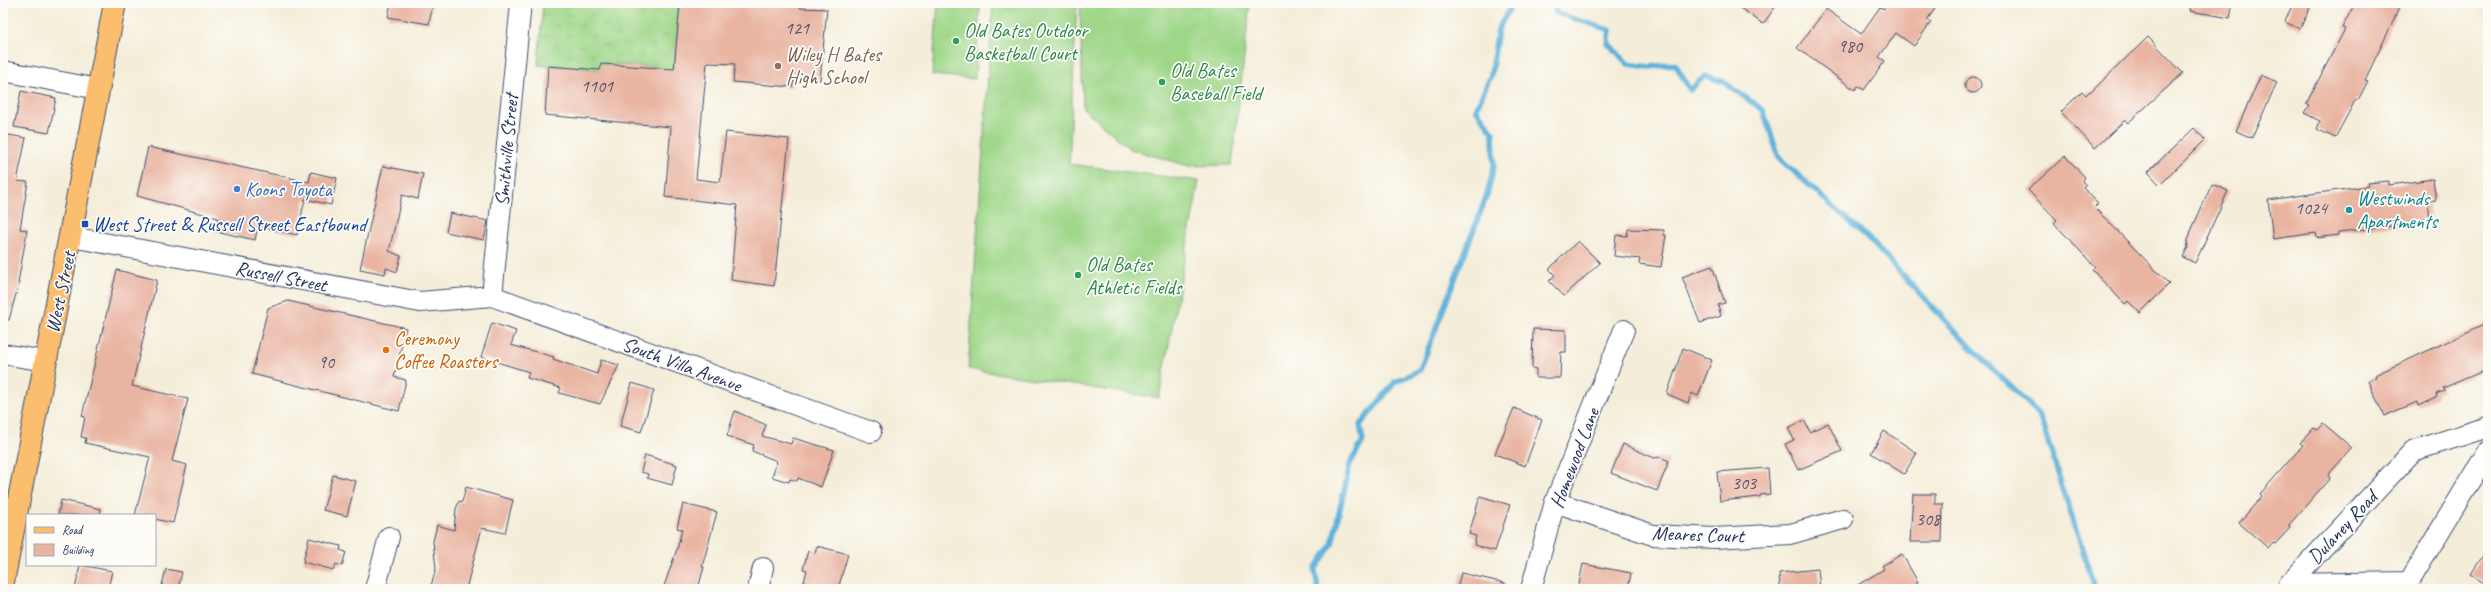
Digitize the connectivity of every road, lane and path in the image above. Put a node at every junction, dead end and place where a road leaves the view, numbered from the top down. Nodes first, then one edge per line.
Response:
1 (115, 3) edge
2 (521, 3) edge
3 (3, 71) edge
4 (98, 89) junction
5 (72, 237) junction
6 (492, 296) junction
7 (1624, 330) dead end
8 (3, 354) edge
9 (45, 361) junction
10 (2488, 427) edge
11 (871, 432) dead end
12 (2488, 451) edge
13 (1555, 502) junction
14 (1843, 519) dead end
15 (389, 537) dead end
16 (763, 568) dead end
17 (3, 582) edge
18 (375, 589) edge
19 (758, 589) edge
20 (1531, 589) edge

1 - 4 main road, West Street
2 - 6 street, Smithville Street
3 - 4 street
4 - 5 main road, West Street
5 - 6 street, Russell Street
5 - 9 main road, West Street
6 - 11 street, South Villa Avenue
7 - 13 street, Homewood Lane
8 - 9 street
9 - 17 main road, West Street
10 - 12 street, Dulaney Road
13 - 14 street, Meares Court
13 - 20 street, Homewood Lane
15 - 18 street
16 - 19 street

